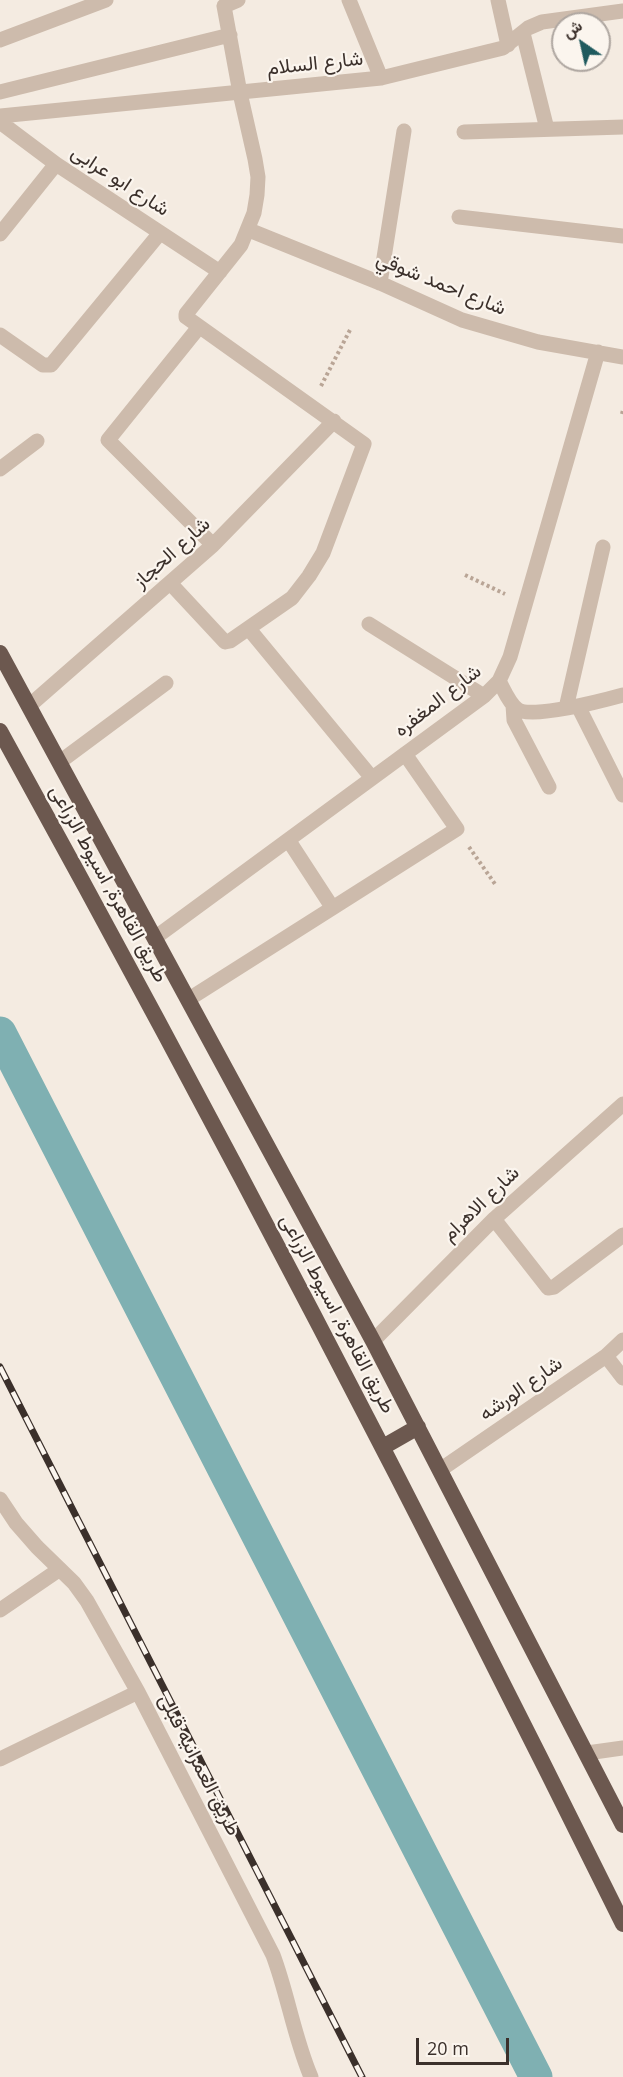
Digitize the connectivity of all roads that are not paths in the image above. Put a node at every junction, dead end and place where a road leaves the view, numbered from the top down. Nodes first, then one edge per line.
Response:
1 (106, 0) edge
2 (349, 0) edge
3 (498, 0) edge
4 (231, 3) edge
5 (623, 11) edge
6 (523, 33) junction
7 (230, 35) junction
8 (0, 40) edge
9 (508, 45) junction
10 (381, 78) junction
11 (0, 92) edge
12 (240, 93) junction
13 (0, 116) edge
14 (0, 122) edge
15 (623, 127) edge
16 (547, 129) junction
17 (404, 131) dead end
18 (464, 132) dead end
19 (56, 164) junction
20 (459, 218) dead end
21 (249, 230) junction
22 (160, 233) junction
23 (0, 234) edge
24 (623, 236) edge
25 (220, 272) junction
26 (380, 283) junction
27 (199, 327) junction
28 (0, 335) edge
29 (598, 352) junction
30 (623, 357) edge
31 (334, 422) junction
32 (37, 441) dead end
33 (0, 469) edge
34 (213, 545) junction
35 (603, 547) dead end
36 (171, 584) junction
37 (369, 624) dead end
38 (249, 629) junction
39 (0, 653) edge
40 (499, 681) junction
41 (166, 683) dead end
42 (484, 696) junction
43 (623, 696) edge
44 (513, 705) junction
45 (29, 706) junction
46 (572, 707) junction
47 (0, 731) edge
48 (405, 754) junction
49 (61, 761) junction
50 (372, 778) junction
51 (549, 787) dead end
52 (623, 795) edge
53 (289, 841) junction
54 (333, 907) junction
55 (156, 937) junction
56 (189, 999) junction
57 (623, 1104) edge
58 (494, 1219) junction
59 (623, 1235) edge
60 (623, 1340) edge
61 (373, 1341) junction
62 (606, 1356) junction
63 (623, 1378) edge
64 (418, 1427) junction
65 (383, 1447) junction
66 (440, 1470) junction
67 (0, 1499) edge
68 (60, 1569) junction
69 (0, 1610) edge
70 (138, 1692) junction
71 (623, 1748) edge
72 (587, 1753) junction
73 (0, 1759) edge
74 (623, 1825) edge
75 (623, 1924) edge
76 (311, 2077) edge

1 - 8 street
2 - 10 street
3 - 9 street
4 - 7 street
5 - 6 street, شارع السلام
6 - 9 street, شارع السلام
6 - 16 street
7 - 11 street
7 - 12 street
9 - 10 street, شارع السلام
10 - 12 street, شارع السلام
12 - 13 street, شارع السلام
12 - 21 street
14 - 19 street, شارع ابو عرابى
15 - 16 street
16 - 18 street
17 - 26 street
19 - 22 street, شارع ابو عرابى
19 - 23 street
20 - 24 street
21 - 25 street
21 - 26 street, شارع احمد شوقي
22 - 25 street, شارع ابو عرابى
22 - 28 street
25 - 27 street
26 - 29 street, شارع احمد شوقي
27 - 31 street
27 - 34 street
29 - 30 street, شارع احمد شوقي
29 - 40 street, شارع المغفره
31 - 34 street, شارع الحجاز
31 - 38 street
32 - 33 street
34 - 36 street, شارع الحجاز
35 - 46 street
36 - 38 street
36 - 45 street, شارع الحجاز
37 - 42 street
38 - 50 street
39 - 45 highway, طريق القاهرة, اسيوط الزراعى
40 - 42 street, شارع المغفره
40 - 44 street
41 - 49 street
42 - 48 street, شارع المغفره
43 - 46 street
44 - 46 street
44 - 51 street
45 - 49 highway, طريق القاهرة, اسيوط الزراعى
46 - 52 street
47 - 65 highway, طريق القاهرة, اسيوط الزراعى
48 - 50 street, شارع المغفره
48 - 54 street
49 - 55 highway, طريق القاهرة, اسيوط الزراعى
50 - 53 street, شارع المغفره
53 - 54 street
53 - 55 street, شارع المغفره
54 - 56 street
55 - 56 highway, طريق القاهرة, اسيوط الزراعى
56 - 61 highway, طريق القاهرة, اسيوط الزراعى
57 - 58 street, شارع الاهرام
58 - 59 street
58 - 61 street, شارع الاهرام
60 - 62 street, شارع الورشه
61 - 64 highway, طريق القاهرة, اسيوط الزراعى
62 - 63 street
62 - 66 street, شارع الورشه
64 - 65 highway
64 - 66 highway, طريق القاهرة, اسيوط الزراعى
65 - 75 highway, طريق القاهرة, اسيوط الزراعى
66 - 72 highway, طريق القاهرة, اسيوط الزراعى
67 - 68 street, طريق العمرانيه قبلى
68 - 69 street
68 - 70 street, طريق العمرانيه قبلى
70 - 73 street
70 - 76 street, طريق العمرانيه قبلى
71 - 72 street
72 - 74 highway, طريق القاهرة, اسيوط الزراعى

